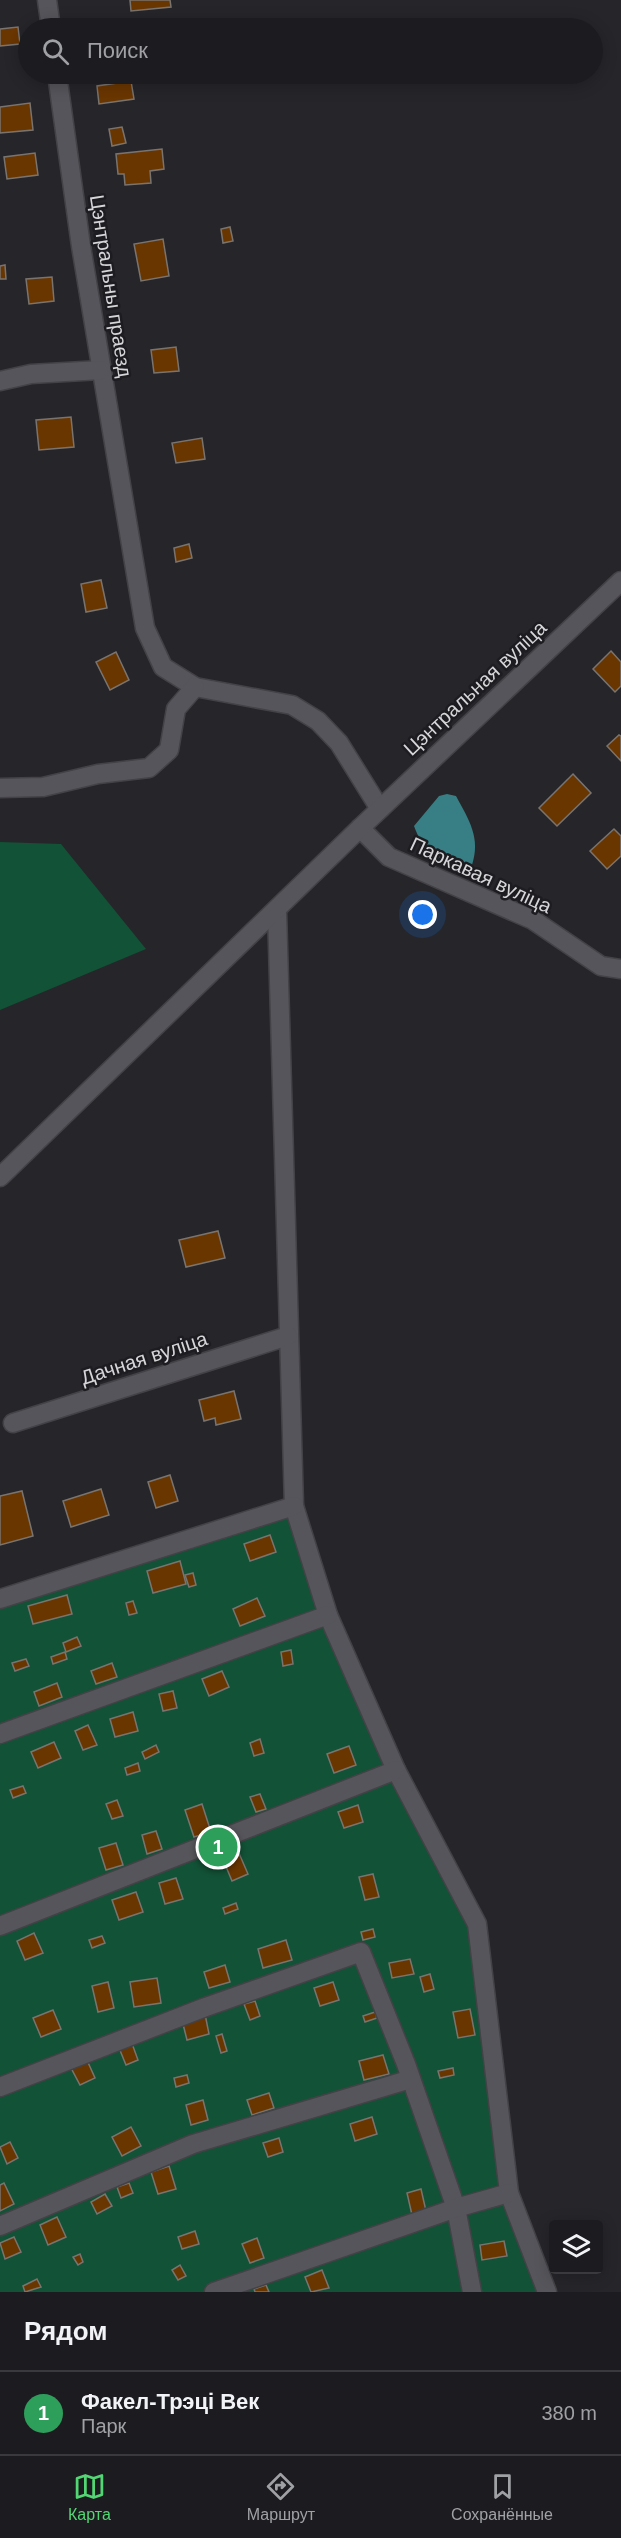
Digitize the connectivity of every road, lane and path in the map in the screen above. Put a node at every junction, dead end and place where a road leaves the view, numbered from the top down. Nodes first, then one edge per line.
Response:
1 (47, 0) edge
2 (50, 18) edge
3 (58, 84) edge
4 (101, 370) junction
5 (0, 381) edge
6 (621, 581) edge
7 (195, 687) junction
8 (0, 788) edge
9 (380, 809) junction
10 (360, 828) junction
11 (277, 911) junction
12 (621, 969) edge
13 (0, 1177) edge
14 (288, 1336) junction
15 (13, 1424) dead end
16 (294, 1506) junction
17 (0, 1599) edge
18 (328, 1616) junction
19 (0, 1734) edge
20 (396, 1770) junction
21 (0, 1926) edge
22 (411, 2079) junction
23 (0, 2087) edge
24 (509, 2193) junction
25 (456, 2208) junction
26 (0, 2226) edge
27 (214, 2292) edge
28 (472, 2292) edge
29 (547, 2292) edge

1 - 2 street
3 - 4 street, Цэнтральны праезд
4 - 5 street
4 - 7 street, Цэнтральны праезд
6 - 9 street, Цэнтральная вуліца
7 - 8 street
7 - 9 street
9 - 10 street, Цэнтральная вуліца
10 - 11 street, Цэнтральная вуліца
10 - 12 street, Паркавая вуліца
11 - 13 street, Цэнтральная вуліца
11 - 14 street
14 - 15 street, Дачная вуліца
14 - 16 street
16 - 17 street
16 - 18 street
18 - 19 street
18 - 20 street
20 - 21 street
20 - 24 street
22 - 23 street
22 - 25 street
22 - 26 street
24 - 25 street
24 - 29 street
25 - 27 street
25 - 28 street

